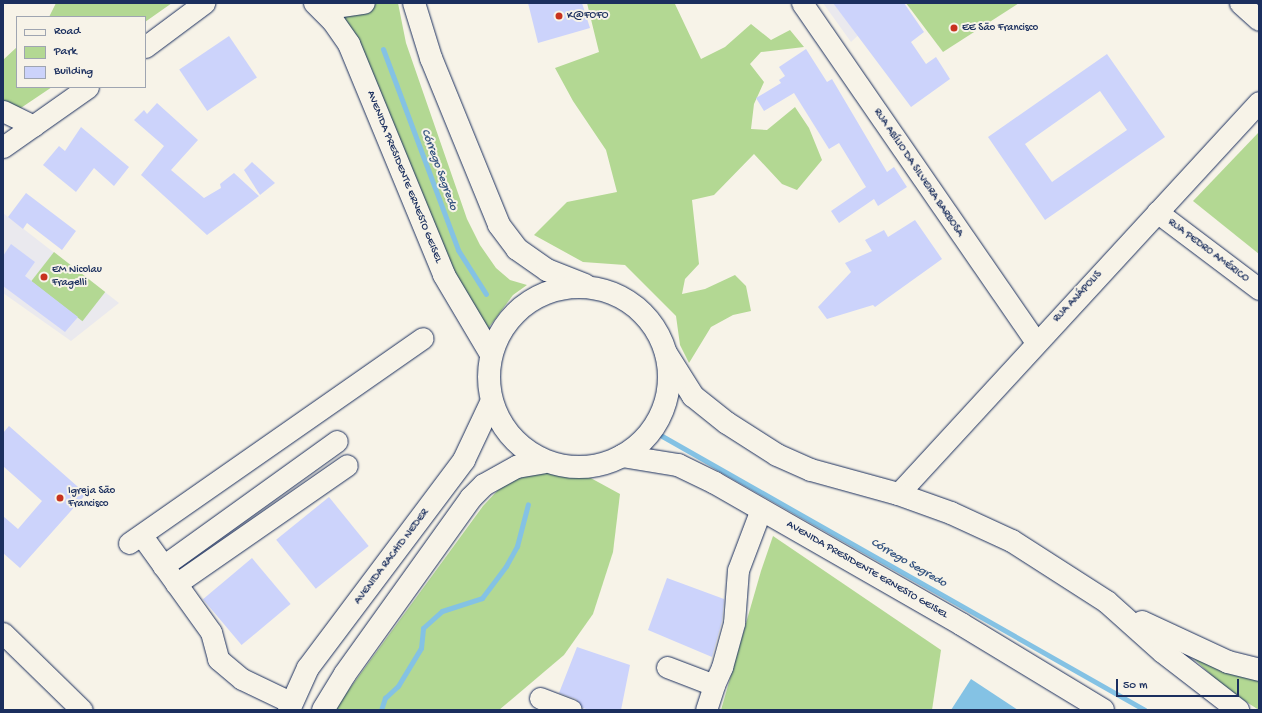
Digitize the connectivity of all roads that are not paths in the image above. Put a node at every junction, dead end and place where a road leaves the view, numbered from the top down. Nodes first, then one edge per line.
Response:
1 (204, 3) edge
2 (218, 3) edge
3 (315, 3) edge
4 (320, 3) edge
5 (364, 3) edge
6 (414, 3) edge
7 (802, 3) edge
8 (1240, 3) edge
9 (185, 18) junction
10 (1259, 20) edge
11 (146, 46) edge
12 (87, 88) edge
13 (1259, 102) edge
14 (3, 111) edge
15 (34, 126) junction
16 (3, 147) edge
17 (1157, 212) junction
18 (586, 286) junction
19 (1259, 289) edge
20 (423, 338) dead end
21 (1036, 342) junction
22 (666, 353) junction
23 (491, 354) junction
24 (491, 403) junction
25 (337, 442) dead end
26 (622, 456) junction
27 (544, 462) junction
28 (347, 465) dead end
29 (898, 494) junction
30 (761, 509) junction
31 (163, 566) junction
32 (176, 584) junction
33 (1107, 602) junction
34 (3, 633) edge
35 (668, 667) dead end
36 (1259, 670) edge
37 (714, 685) junction
38 (540, 698) dead end
39 (1090, 704) edge
40 (291, 706) edge
41 (82, 710) edge
42 (323, 710) edge
43 (572, 710) edge
44 (706, 710) edge
45 (1103, 710) edge
46 (1238, 710) edge

1 - 9 street
2 - 9 street
3 - 23 main road, AVENIDA PRESIDENTE ERNESTO GEISEL
4 - 5 main road
6 - 18 main road
7 - 21 street, RUA ABÍLIO DA SILVEIRA BARBOSA
8 - 10 street
9 - 11 street
12 - 15 street
13 - 17 street, RUA ANÁPOLIS
14 - 15 street
15 - 16 street
17 - 19 street, RUA PEDRO AMÉRICO
17 - 21 street, RUA ANÁPOLIS
18 - 22 main road
18 - 23 main road
20 - 31 street
21 - 29 street, RUA ANÁPOLIS
22 - 26 main road
22 - 29 main road
23 - 24 main road
24 - 27 main road
24 - 40 main road, AVENIDA RACHID NEDER
25 - 31 street
26 - 27 main road
26 - 30 main road, AVENIDA PRESIDENTE ERNESTO GEISEL
27 - 42 main road
28 - 32 street
29 - 33 main road
30 - 37 street
30 - 39 main road, AVENIDA PRESIDENTE ERNESTO GEISEL
31 - 32 street
32 - 40 street
33 - 36 main road
33 - 46 main road
34 - 41 street
35 - 37 street
37 - 44 street
38 - 43 street
39 - 45 main road, AVENIDA PRESIDENTE ERNESTO GEISEL

